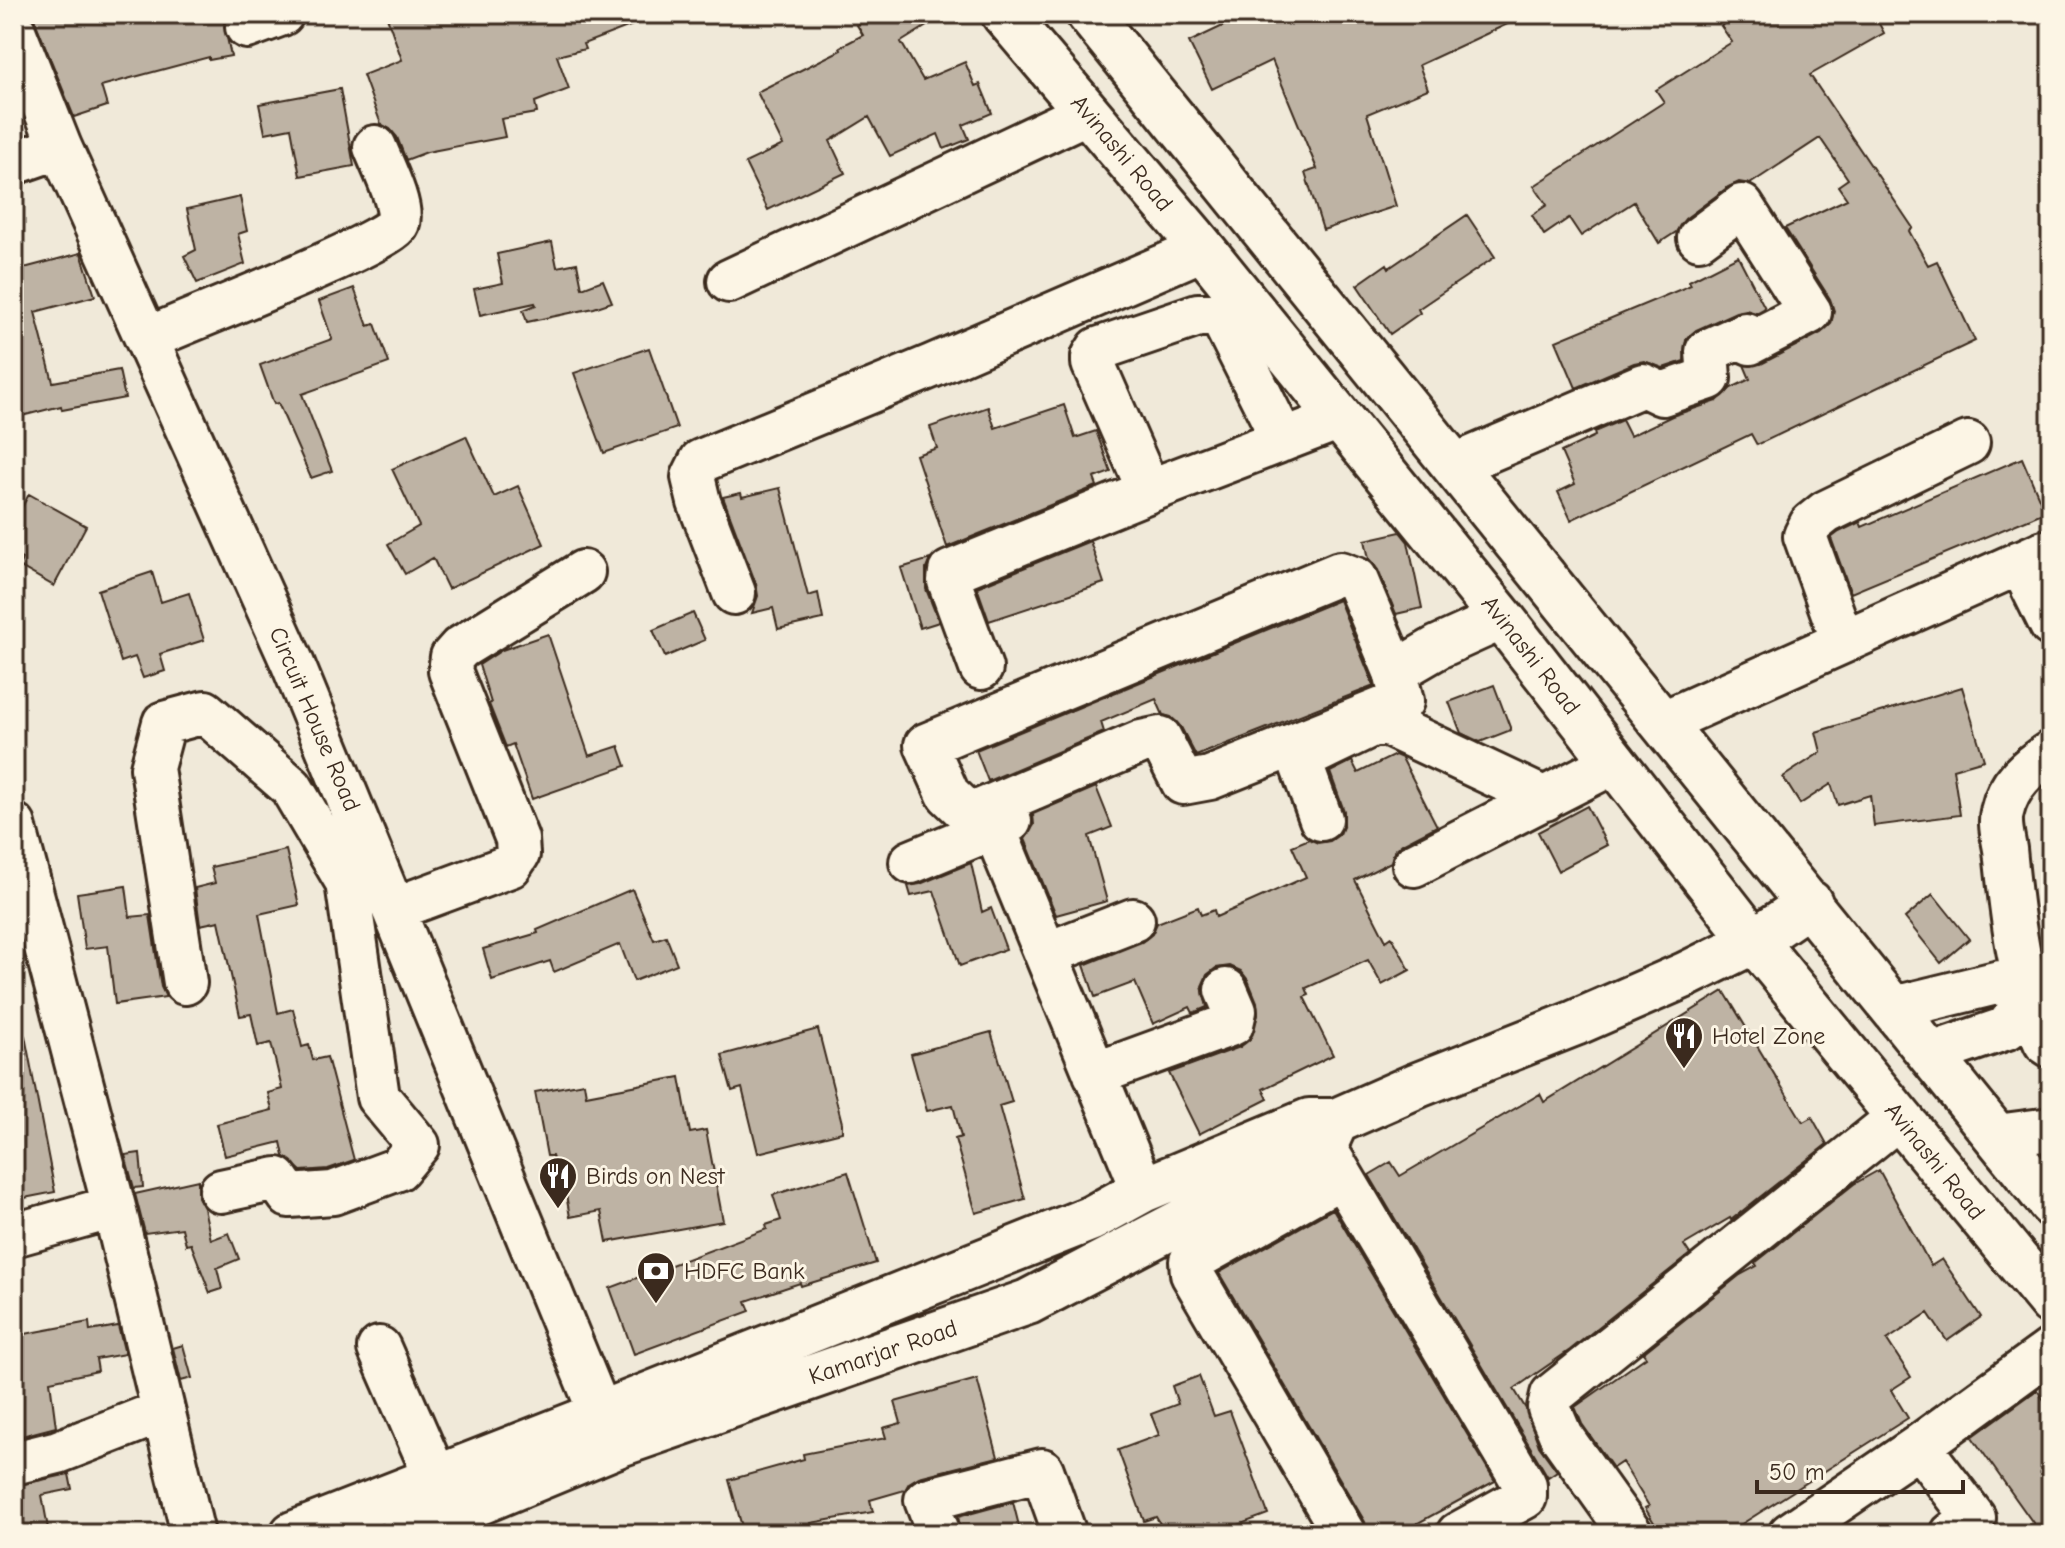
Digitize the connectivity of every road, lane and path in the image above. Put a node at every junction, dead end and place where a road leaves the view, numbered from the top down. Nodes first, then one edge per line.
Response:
1 (1004, 14) edge
2 (1108, 19) edge
3 (14, 31) edge
4 (1088, 112) junction
5 (60, 147) junction
6 (375, 147) dead end
7 (14, 163) edge
8 (1699, 238) dead end
9 (1203, 249) junction
10 (729, 281) dead end
11 (147, 339) junction
12 (1340, 418) junction
13 (1283, 440) junction
14 (1968, 443) dead end
15 (1455, 465) junction
16 (1149, 491) junction
17 (583, 572) dead end
18 (734, 593) dead end
19 (1502, 618) junction
20 (2051, 625) edge
21 (1843, 642) junction
22 (981, 668) dead end
23 (1395, 672) junction
24 (1664, 722) junction
25 (2051, 752) edge
26 (1615, 762) junction
27 (1096, 787) dead end
28 (1545, 799) junction
29 (1321, 819) dead end
30 (14, 825) edge
31 (994, 828) junction
32 (911, 862) dead end
33 (1414, 865) dead end
34 (1779, 865) junction
35 (1724, 902) junction
36 (1810, 903) junction
37 (394, 909) junction
38 (1133, 920) dead end
39 (1754, 941) junction
40 (1046, 954) junction
41 (185, 983) dead end
42 (1226, 990) dead end
43 (2029, 997) junction
44 (1894, 1008) junction
45 (2051, 1046) edge
46 (1931, 1054) junction
47 (1095, 1074) junction
48 (1899, 1117) junction
49 (2051, 1129) edge
50 (485, 1131) junction
51 (1997, 1136) junction
52 (1328, 1142) junction
53 (418, 1145) junction
54 (1143, 1190) junction
55 (221, 1191) dead end
56 (2051, 1204) edge
57 (114, 1207) junction
58 (14, 1235) edge
59 (1146, 1240) junction
60 (2051, 1302) edge
61 (379, 1348) dead end
62 (2051, 1350) edge
63 (163, 1411) junction
64 (607, 1431) junction
65 (1919, 1446) junction
66 (14, 1463) edge
67 (436, 1478) junction
68 (1332, 1532) edge
69 (193, 1534) edge
70 (293, 1534) edge
71 (402, 1534) edge
72 (939, 1534) edge
73 (1065, 1534) edge
74 (1458, 1534) edge
75 (1631, 1534) edge
76 (1790, 1534) edge
77 (1952, 1534) edge

1 - 4 main road, Avinashi Road
2 - 15 main road
3 - 5 street, Circuit House Road
4 - 9 main road, Avinashi Road
4 - 10 street
5 - 7 street
5 - 11 street, Circuit House Road
6 - 11 street
8 - 15 street
9 - 12 main road, Avinashi Road
9 - 18 street
11 - 37 street, Circuit House Road
12 - 13 street
12 - 19 main road, Avinashi Road
13 - 16 street
13 - 16 street
14 - 21 street
15 - 24 main road
16 - 22 street
17 - 37 street
19 - 23 street
19 - 26 main road, Avinashi Road
20 - 21 street
21 - 24 street
23 - 23 street
24 - 34 main road
25 - 43 street
26 - 28 street
26 - 35 main road, Avinashi Road
27 - 31 street
28 - 29 street
28 - 33 street
30 - 57 street
31 - 32 street
31 - 40 street
34 - 35 main road
34 - 36 main road
35 - 39 main road, Avinashi Road
36 - 39 main road
36 - 44 main road
37 - 50 street, Circuit House Road
38 - 40 street
39 - 48 main road, Avinashi Road
39 - 52 main road
40 - 47 street
41 - 53 street
42 - 47 street
43 - 44 street
43 - 45 street
43 - 46 street
44 - 46 main road
46 - 51 main road
47 - 54 street
48 - 60 main road, Avinashi Road
48 - 75 street
49 - 51 street
50 - 53 street
50 - 64 street, Circuit House Road
51 - 56 main road
52 - 54 main road
52 - 59 main road, Kamarjar Road
52 - 68 street
52 - 74 street
53 - 55 street
54 - 64 main road
57 - 58 street
57 - 63 street
59 - 64 main road, Kamarjar Road
59 - 68 street
61 - 67 street
62 - 65 street
63 - 66 street
63 - 69 street
64 - 67 main road
64 - 71 main road, Kamarjar Road
65 - 76 street
65 - 77 street
67 - 70 main road
72 - 73 street

